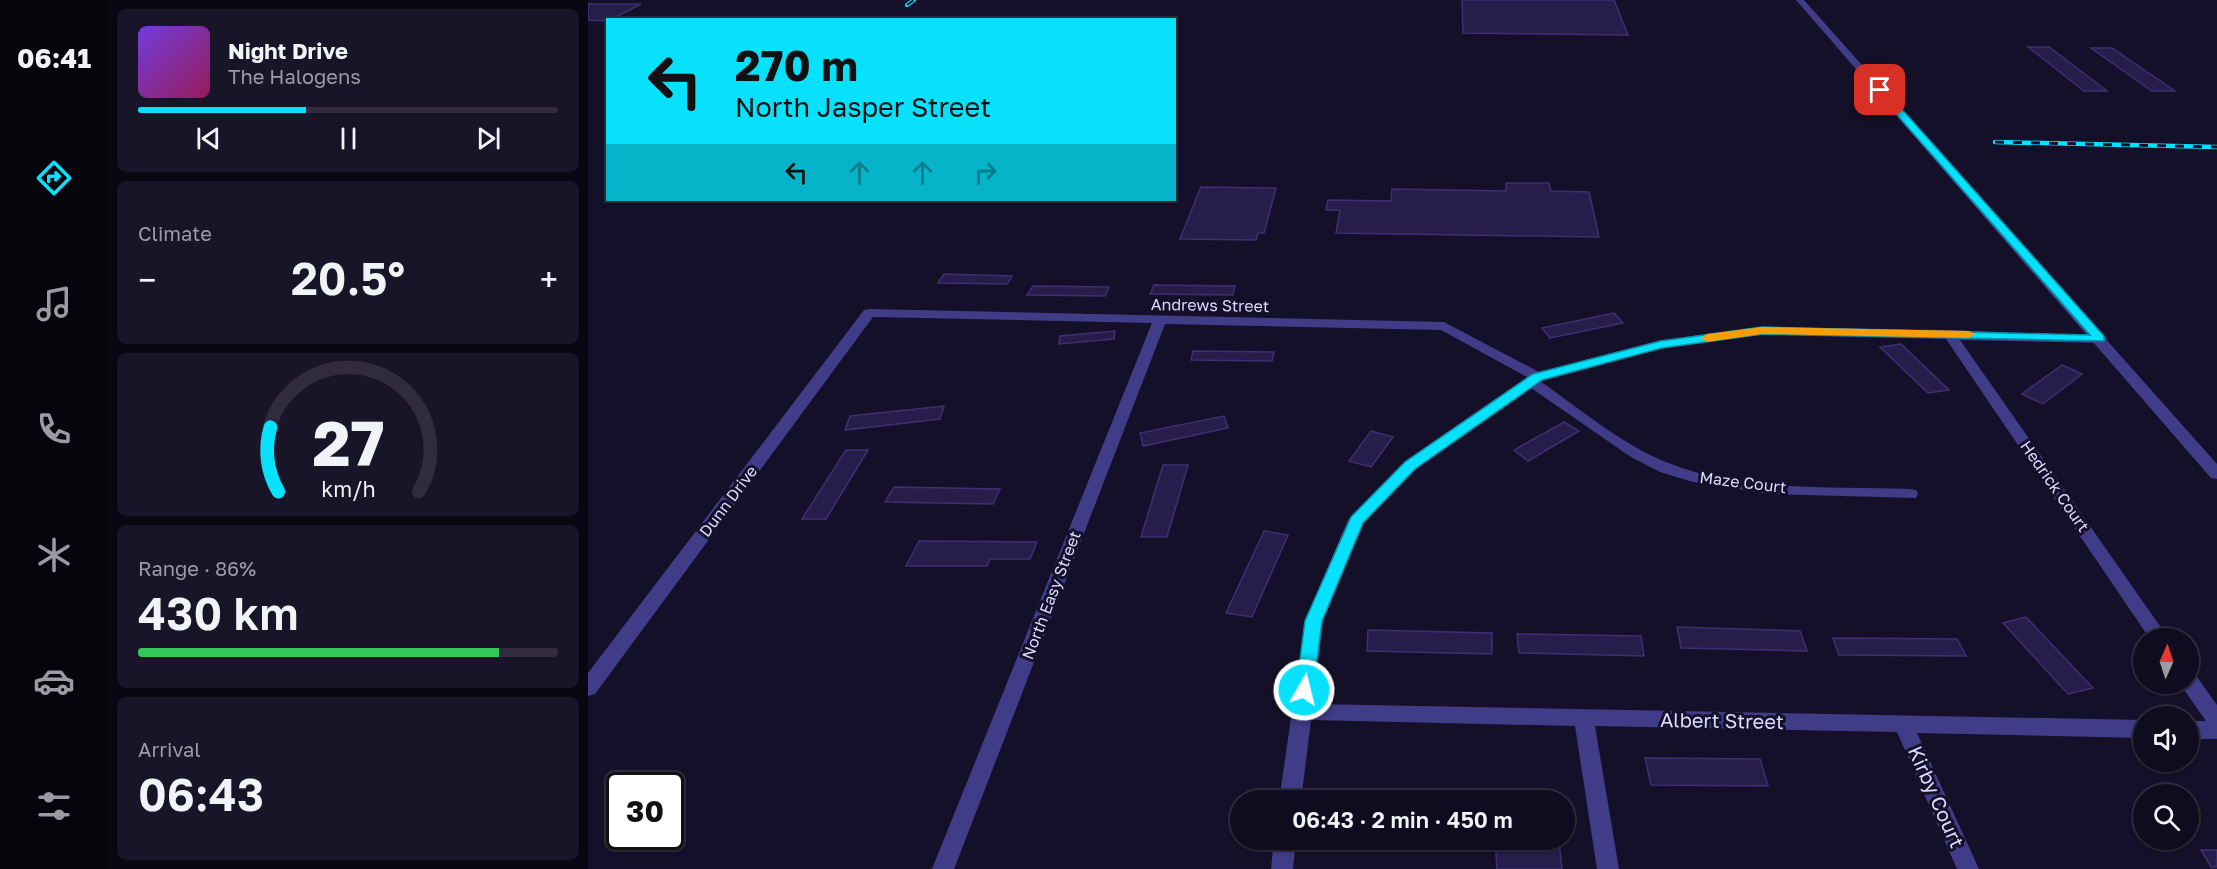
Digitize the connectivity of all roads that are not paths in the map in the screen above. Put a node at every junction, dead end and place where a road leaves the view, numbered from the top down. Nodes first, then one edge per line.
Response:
1 (1800, 0) edge
2 (869, 314) joint
3 (1159, 321) junction
4 (1949, 334) junction
5 (2100, 339) junction
6 (1534, 379) junction
7 (2217, 474) edge
8 (1910, 494) dead end
9 (2152, 628) edge
10 (588, 688) edge
11 (2198, 694) edge
12 (1301, 712) junction
13 (1584, 718) junction
14 (2217, 721) edge
15 (1903, 724) junction
16 (2133, 729) edge
17 (2199, 730) edge
18 (2217, 730) edge
19 (1291, 790) edge
20 (1284, 850) edge
21 (943, 869) edge
22 (1282, 869) edge
23 (1608, 869) edge
24 (1968, 869) edge

1 - 5 street
2 - 3 street, Andrews Street
2 - 10 street, Dunn Drive
3 - 6 street, Andrews Street
3 - 21 street, North Easy Street
4 - 5 street
4 - 6 street
4 - 9 street, Hedrick Court
5 - 7 street
6 - 8 street, Maze Court
6 - 12 street
11 - 14 street
12 - 13 street, Albert Street
12 - 19 street
13 - 15 street, Albert Street
13 - 23 street
15 - 16 street, Albert Street
15 - 24 street, Kirby Court
17 - 18 street
20 - 22 street

